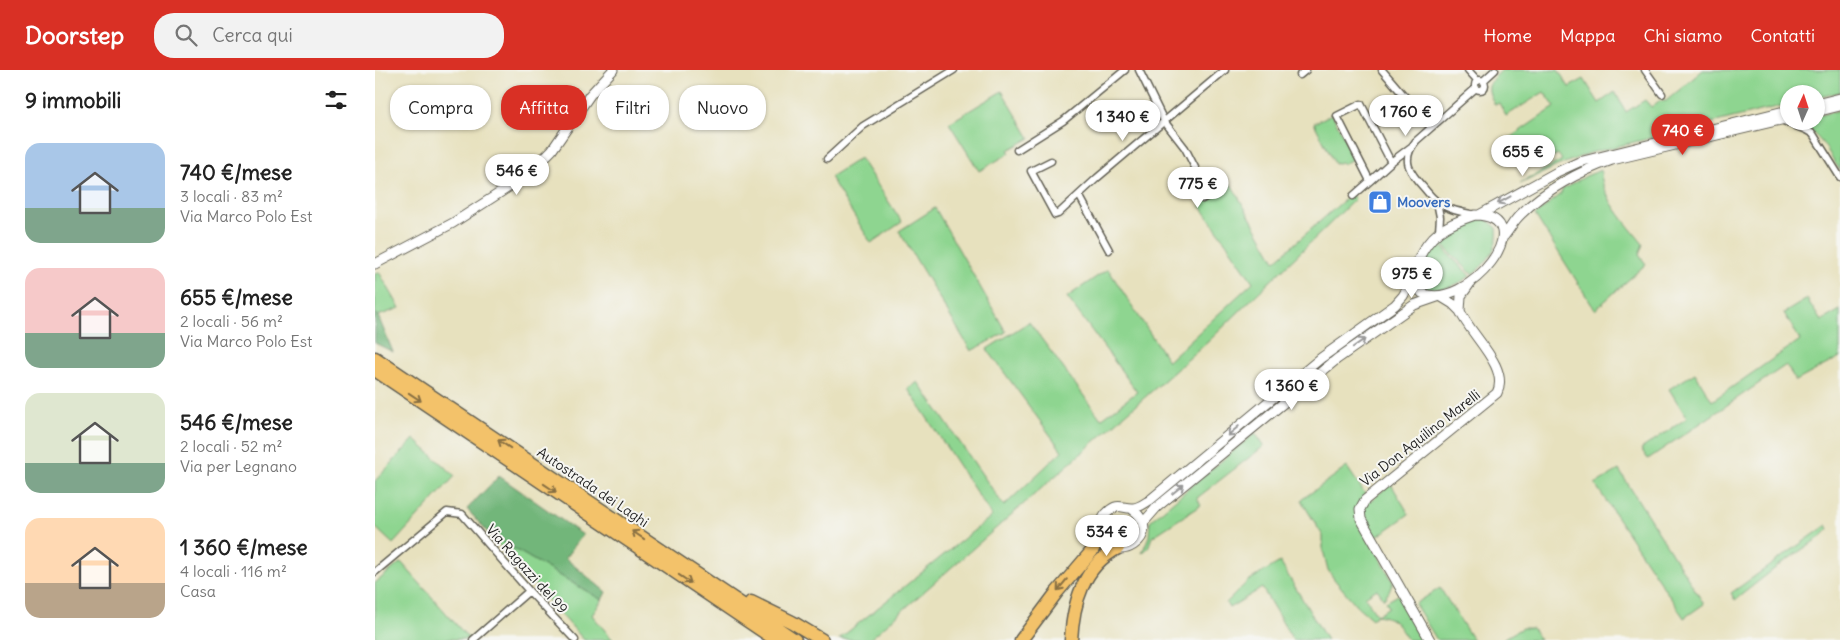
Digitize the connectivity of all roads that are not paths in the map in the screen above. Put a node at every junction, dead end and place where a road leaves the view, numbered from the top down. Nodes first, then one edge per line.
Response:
1 (613, 70) edge
2 (954, 70) edge
3 (1125, 70) edge
4 (1139, 70) edge
5 (1225, 70) edge
6 (1383, 70) edge
7 (1468, 70) edge
8 (1495, 70) edge
9 (1645, 70) edge
10 (1479, 83) junction
11 (1662, 94) dead end
12 (1840, 98) edge
13 (1825, 102) edge
14 (1840, 106) edge
15 (1825, 110) edge
16 (1780, 112) edge
17 (1780, 120) edge
18 (1164, 121) junction
19 (1431, 127) junction
20 (1806, 130) edge
21 (1411, 147) junction
22 (1017, 150) dead end
23 (827, 159) dead end
24 (1051, 161) dead end
25 (1391, 162) junction
26 (1840, 177) edge
27 (1370, 181) junction
28 (1203, 182) dead end
29 (1079, 195) junction
30 (1353, 196) dead end
31 (1437, 202) junction
32 (1477, 215) junction
33 (1438, 232) junction
34 (1504, 236) junction
35 (1109, 250) dead end
36 (375, 264) edge
37 (1415, 275) junction
38 (1474, 279) junction
39 (1440, 296) junction
40 (1460, 311) junction
41 (375, 358) edge
42 (375, 370) edge
43 (1132, 509) junction
44 (1143, 524) junction
45 (1101, 532) junction
46 (1117, 548) junction
47 (663, 551) junction
48 (375, 572) edge
49 (529, 591) junction
50 (473, 640) edge
51 (575, 640) edge
52 (776, 640) edge
53 (795, 640) edge
54 (822, 640) edge
55 (1021, 640) edge
56 (1071, 640) edge
57 (1430, 640) edge

1 - 36 street
2 - 23 street
3 - 22 street
4 - 18 street
5 - 18 street
6 - 19 street
7 - 10 street
8 - 10 street
9 - 11 street
10 - 19 street
12 - 13 street
14 - 15 street
16 -> 32 street
17 - 34 street
18 - 28 street
18 - 29 street
19 - 21 street
20 - 26 street
21 - 25 street
21 - 31 street
24 - 29 street
25 - 27 street
25 - 27 street
27 - 30 street
29 - 35 street
31 - 32 street
31 - 33 street
32 - 33 street
32 - 34 street
33 - 37 street
34 - 38 street
37 - 39 street
37 -> 43 street
38 - 39 street
38 - 40 street
39 - 40 street, Via Don Aquilino Marelli
44 -> 39 street
40 - 57 street, Via Don Aquilino Marelli
47 -> 41 highway, Autostrada dei Laghi
42 -> 52 highway, Autostrada dei Laghi
43 - 44 street
43 - 45 street
44 - 46 street
45 - 46 street
45 -> 55 highway
46 - 56 highway
47 - 53 highway, Autostrada dei Laghi
47 - 54 highway
48 - 49 street, Via Ragazzi del 99
49 - 50 street
49 - 51 street, Via Ragazzi del 99

